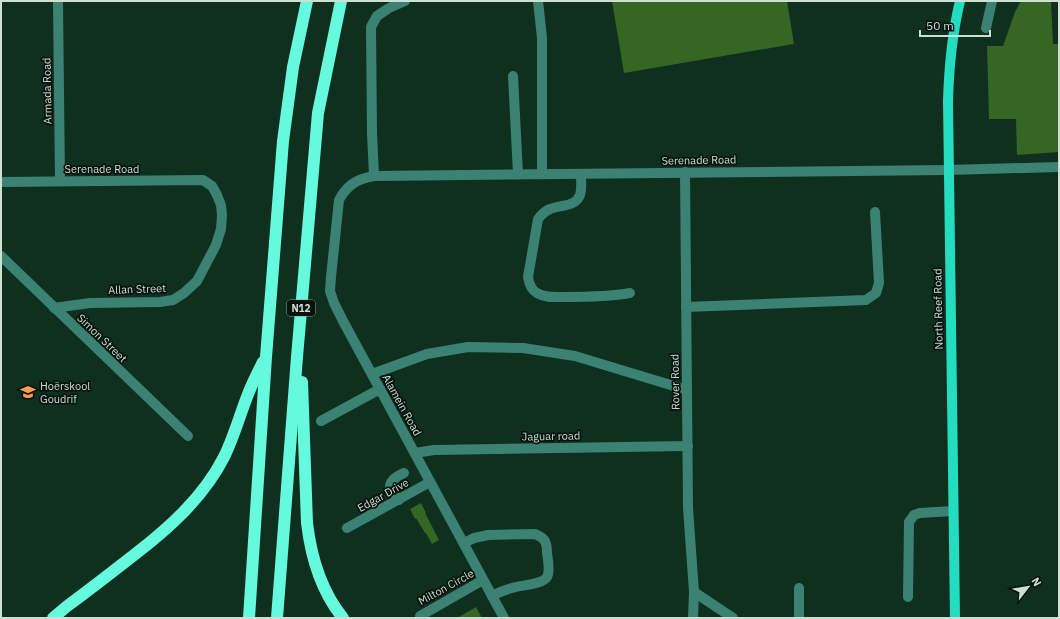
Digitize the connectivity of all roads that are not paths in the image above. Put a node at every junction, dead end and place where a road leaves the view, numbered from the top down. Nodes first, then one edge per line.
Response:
1 (58, 1) edge
2 (307, 1) edge
3 (341, 1) edge
4 (405, 1) edge
5 (538, 1) edge
6 (960, 1) edge
7 (992, 1) edge
8 (986, 28) dead end
9 (513, 76) dead end
10 (1059, 168) edge
11 (948, 170) junction
12 (685, 172) junction
13 (518, 174) junction
14 (542, 174) junction
15 (581, 174) junction
16 (374, 176) junction
17 (203, 180) joint
18 (60, 181) junction
19 (1, 182) edge
20 (344, 192) joint
21 (875, 212) dead end
22 (1, 256) edge
23 (630, 293) dead end
24 (686, 307) junction
25 (54, 308) junction
26 (266, 357) junction
27 (297, 358) junction
28 (372, 374) junction
29 (380, 388) junction
30 (687, 390) junction
31 (321, 421) dead end
32 (188, 436) dead end
33 (688, 446) junction
34 (415, 453) junction
35 (404, 473) dead end
36 (430, 482) junction
37 (398, 500) junction
38 (953, 511) junction
39 (347, 528) dead end
40 (464, 543) junction
41 (483, 580) junction
42 (799, 588) dead end
43 (694, 592) junction
44 (492, 596) junction
45 (908, 597) dead end
46 (420, 616) dead end
47 (53, 618) edge
48 (249, 618) edge
49 (277, 618) edge
50 (343, 618) edge
51 (504, 618) edge
52 (693, 618) edge
53 (733, 618) edge
54 (799, 618) edge
55 (955, 618) edge

1 - 18 street, Armada Road
2 - 26 highway
3 - 27 highway, N12
4 - 16 street
5 - 14 street
6 - 11 main road, North Reef Road
7 - 8 street
9 - 13 street
10 - 11 street, Serenade Road
11 - 12 street, Serenade Road
11 - 38 main road, North Reef Road
12 - 15 street, Serenade Road
12 - 24 street, Rover Road
13 - 14 street, Serenade Road
13 - 16 street, Serenade Road
14 - 15 street, Serenade Road
15 - 23 street
16 - 20 street, Serenade Road
17 - 18 street, Serenade Road
17 - 25 street, Allan Street
18 - 19 street, Serenade Road
20 - 28 street, Alamein Road
21 - 24 street
22 - 25 street, Simon Street
24 - 30 street, Rover Road
25 - 32 street, Simon Street
26 - 47 highway
26 - 48 highway
27 - 49 highway, N12
27 - 50 highway
28 - 29 street, Alamein Road
28 - 30 street
29 - 31 street
29 - 34 street, Alamein Road
30 - 33 street, Rover Road
33 - 34 street, Jaguar road
33 - 43 street, Rover Road
34 - 36 street, Alamein Road
35 - 37 street
36 - 37 street, Edgar Drive
36 - 40 street, Alamein Road
37 - 39 street, Edgar Drive
38 - 45 street
38 - 55 main road, North Reef Road
40 - 41 street, Alamein Road
40 - 44 street
41 - 44 street, Alamein Road
41 - 46 street, Milton Circle
42 - 54 street
43 - 52 street, Rover Road
43 - 53 street
44 - 51 street, Alamein Road

